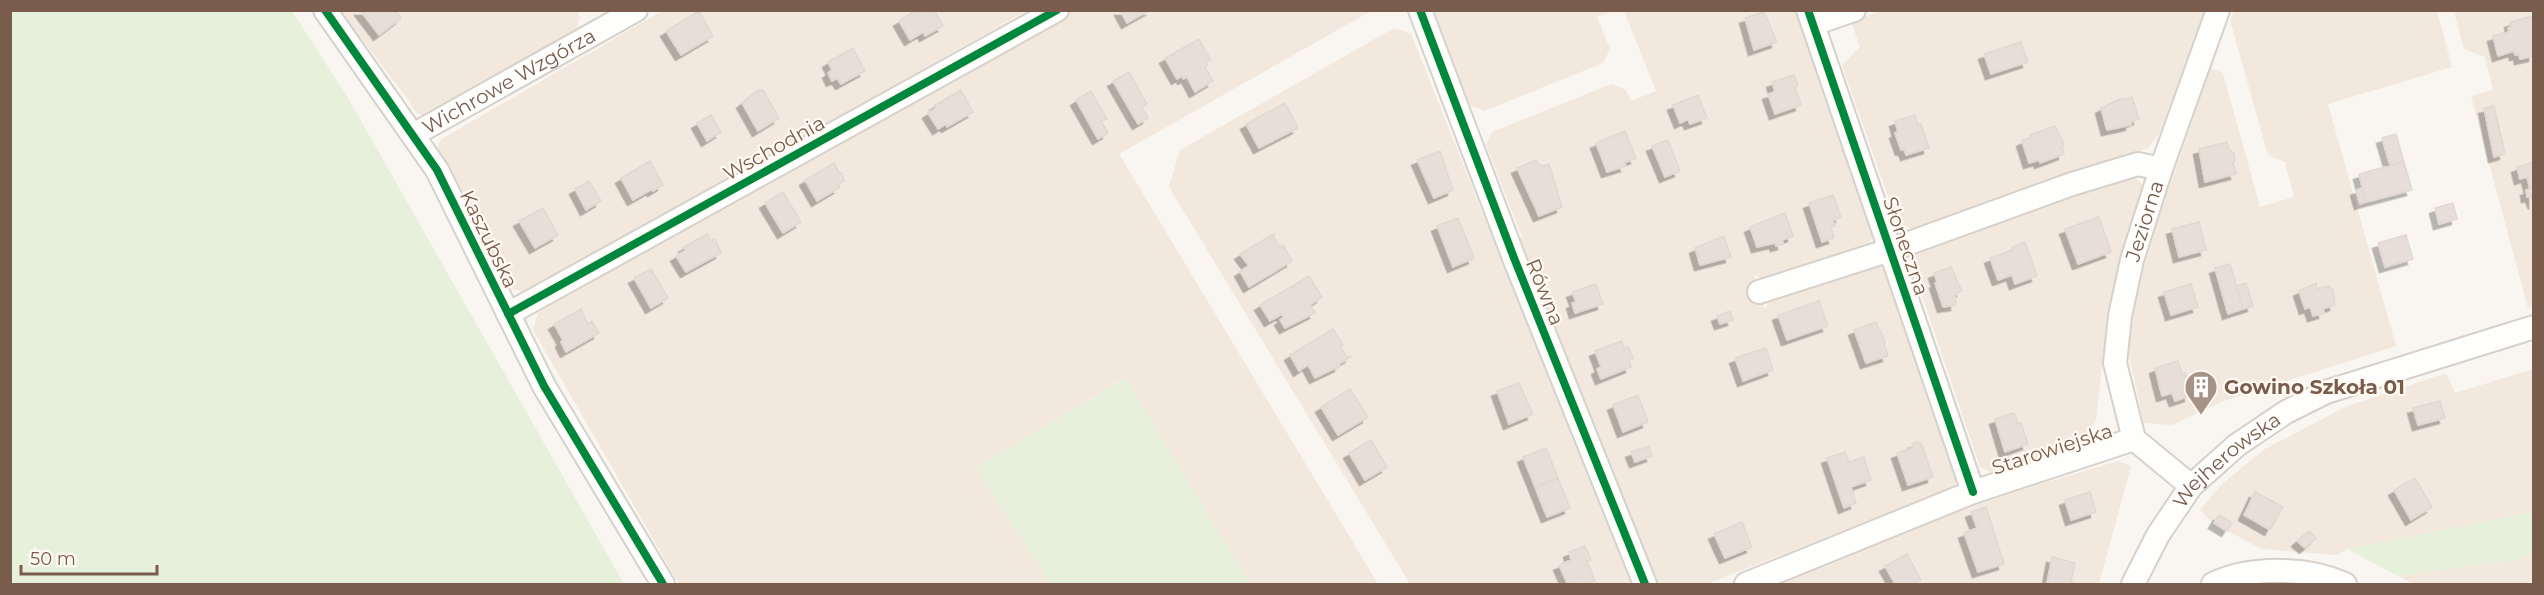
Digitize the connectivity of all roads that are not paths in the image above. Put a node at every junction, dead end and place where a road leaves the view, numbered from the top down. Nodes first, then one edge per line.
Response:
1 (326, 10) edge
2 (636, 10) edge
3 (1057, 10) edge
4 (1420, 10) edge
5 (1854, 10) edge
6 (2218, 10) edge
7 (1810, 17) edge
8 (413, 135) junction
9 (2161, 168) junction
10 (1890, 250) junction
11 (1759, 292) dead end
12 (508, 314) junction
13 (2534, 327) edge
14 (2134, 439) junction
15 (2191, 486) junction
16 (1973, 492) junction
17 (663, 585) edge
18 (1645, 585) edge
19 (1746, 585) edge
20 (2133, 585) edge
21 (2213, 585) edge
22 (2345, 585) edge

1 - 8 street, Kaszubska
2 - 8 street, Wichrowe Wzgórza
3 - 12 street, Wschodnia
4 - 18 street, Równa
5 - 7 street, Słoneczna
6 - 9 street, Jeziorna
7 - 10 street, Słoneczna
8 - 12 street, Kaszubska
9 - 10 street, Słoneczna
9 - 14 street, Jeziorna
10 - 11 street, Słoneczna
10 - 16 street, Słoneczna
12 - 17 street, Kaszubska
13 - 15 street, Wejherowska
14 - 15 street, Starowiejska
14 - 16 street, Starowiejska
15 - 20 street, Wejherowska
16 - 19 street, Starowiejska
21 - 22 street

